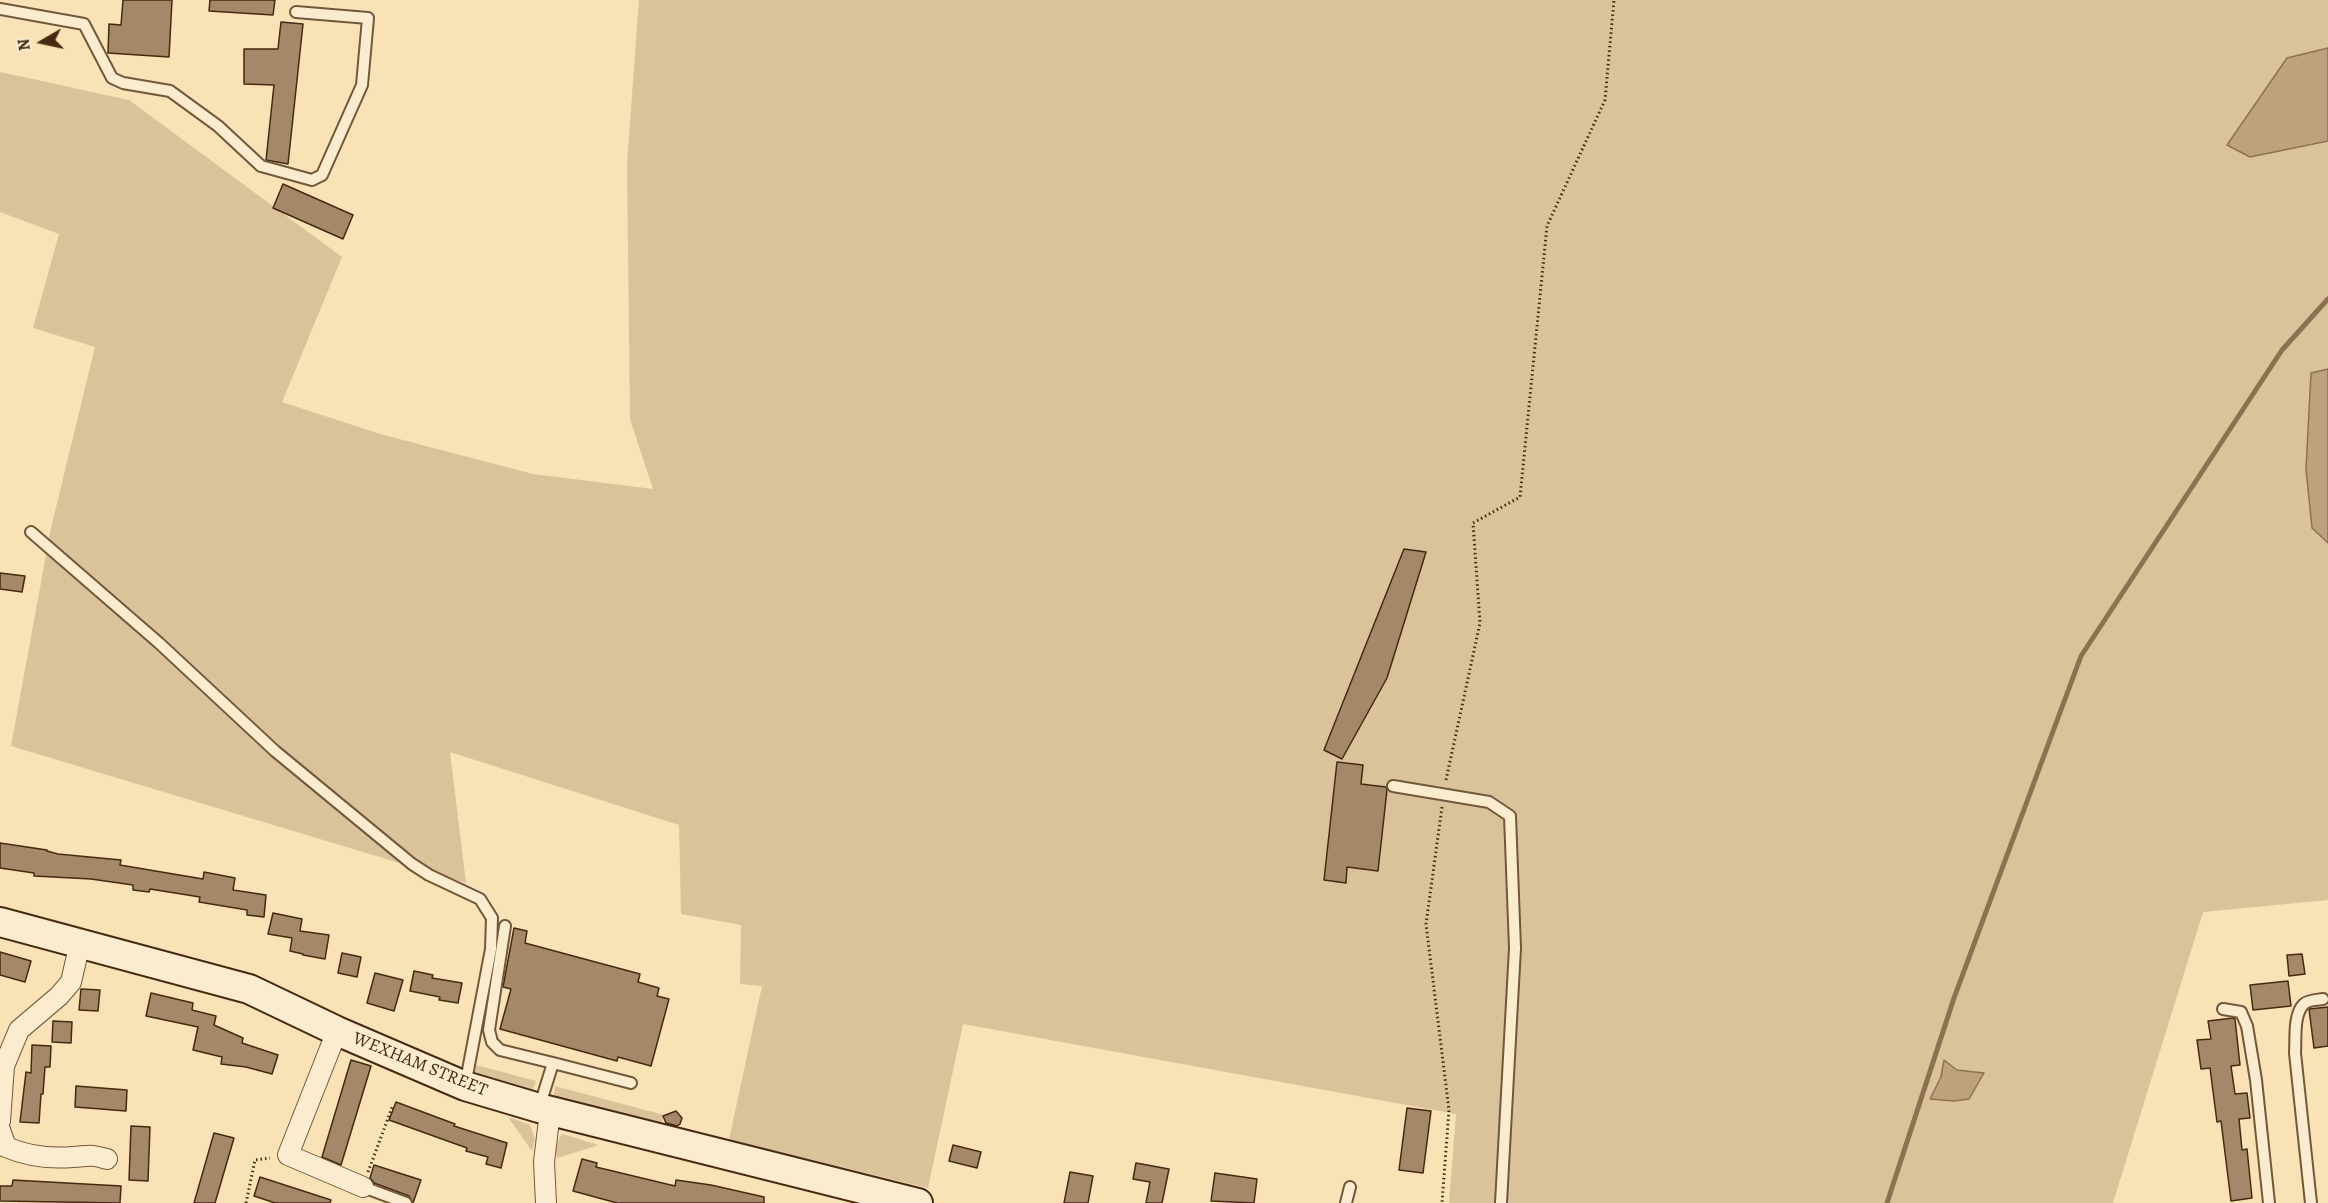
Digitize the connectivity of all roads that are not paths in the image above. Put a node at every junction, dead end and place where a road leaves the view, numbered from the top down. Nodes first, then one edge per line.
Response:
1 (0, 9) edge
2 (296, 12) dead end
3 (31, 532) dead end
4 (1393, 786) dead end
5 (0, 922) edge
6 (505, 926) dead end
7 (80, 943) junction
8 (2323, 999) dead end
9 (2223, 1009) dead end
10 (337, 1030) junction
11 (553, 1063) junction
12 (631, 1083) dead end
13 (465, 1086) junction
14 (544, 1109) junction
15 (0, 1121) edge
16 (0, 1130) edge
17 (107, 1159) dead end
18 (363, 1187) joint
19 (1350, 1187) dead end
20 (406, 1203) edge
21 (546, 1203) edge
22 (918, 1203) edge
23 (1346, 1203) edge
24 (1501, 1203) edge
25 (2269, 1203) edge
26 (2310, 1203) edge

1 - 2 lane
3 - 13 lane
4 - 24 lane
5 - 7 street, WEXHAM STREET
6 - 11 lane
7 - 10 street, WEXHAM STREET
7 - 15 street
8 - 26 lane
9 - 25 lane
10 - 13 street, WEXHAM STREET
10 - 18 street
11 - 12 lane
11 - 14 lane
13 - 14 street, WEXHAM STREET
14 - 21 street
14 - 22 street, WEXHAM STREET
16 - 17 street
18 - 20 lane
19 - 23 lane

